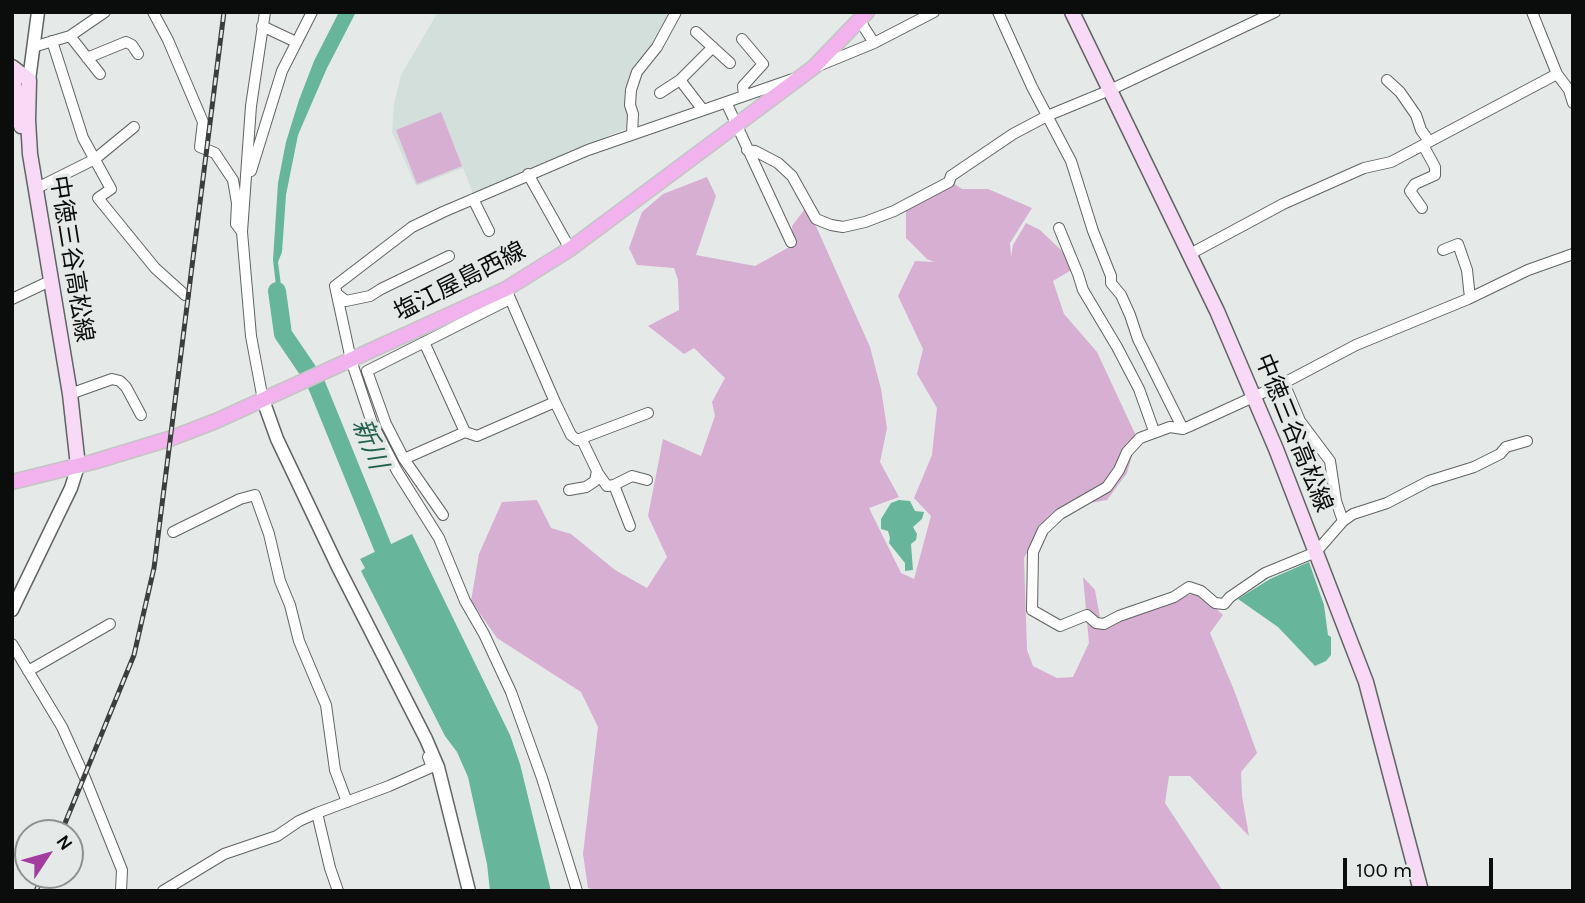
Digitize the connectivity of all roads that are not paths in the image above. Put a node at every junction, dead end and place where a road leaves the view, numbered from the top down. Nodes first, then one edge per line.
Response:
1 (38, 12) edge
2 (104, 12) edge
3 (152, 12) edge
4 (265, 12) edge
5 (312, 12) edge
6 (676, 12) edge
7 (934, 12) edge
8 (998, 12) edge
9 (1072, 12) edge
10 (1275, 12) edge
11 (1532, 12) edge
12 (864, 17) edge
13 (262, 26) junction
14 (696, 32) dead end
15 (70, 36) junction
16 (742, 39) dead end
17 (52, 41) junction
18 (296, 42) junction
19 (874, 43) junction
20 (33, 47) junction
21 (713, 47) junction
22 (138, 54) dead end
23 (87, 58) junction
24 (730, 63) dead end
25 (12, 69) edge
26 (809, 71) junction
27 (100, 74) dead end
28 (1556, 74) junction
29 (29, 80) junction
30 (680, 80) junction
31 (1387, 80) dead end
32 (1110, 90) junction
33 (660, 93) dead end
34 (744, 96) junction
35 (726, 102) junction
36 (1573, 103) edge
37 (703, 110) junction
38 (1047, 116) junction
39 (736, 125) junction
40 (134, 127) dead end
41 (632, 134) junction
42 (1426, 143) junction
43 (747, 150) junction
44 (30, 154) junction
45 (95, 159) junction
46 (528, 174) junction
47 (247, 183) junction
48 (35, 189) junction
49 (473, 199) junction
50 (1422, 208) dead end
51 (1059, 228) dead end
52 (489, 231) dead end
53 (242, 232) junction
54 (791, 242) dead end
55 (570, 249) junction
56 (1443, 250) dead end
57 (1190, 254) junction
58 (1573, 254) edge
59 (449, 256) dead end
60 (50, 281) junction
61 (337, 294) junction
62 (508, 294) junction
63 (185, 295) dead end
64 (1470, 298) junction
65 (12, 299) edge
66 (424, 342) junction
67 (347, 361) junction
68 (1284, 383) junction
69 (70, 394) junction
70 (1254, 396) junction
71 (266, 399) junction
72 (555, 402) junction
73 (648, 413) dead end
74 (141, 415) dead end
75 (1182, 429) junction
76 (1154, 431) junction
77 (465, 432) junction
78 (582, 440) junction
79 (1527, 441) dead end
80 (404, 459) junction
81 (78, 466) junction
82 (597, 471) junction
83 (647, 480) dead end
84 (12, 482) edge
85 (614, 485) junction
86 (569, 490) dead end
87 (443, 515) dead end
88 (1343, 521) junction
89 (630, 526) dead end
90 (173, 533) dead end
91 (1316, 552) junction
92 (12, 610) edge
93 (110, 624) dead end
94 (12, 644) edge
95 (28, 671) junction
96 (416, 719) junction
97 (347, 802) junction
98 (317, 813) junction
99 (121, 891) edge
100 (163, 891) edge
101 (338, 891) edge
102 (469, 891) edge
103 (577, 891) edge
104 (1422, 891) edge

1 - 20 street
2 - 15 street
3 - 53 street
4 - 13 street
5 - 18 street
6 - 41 street
7 - 19 street
8 - 38 street
9 - 32 main road, 中徳三谷高松線
10 - 32 street
11 - 28 street
12 - 19 street
12 - 26 main road, 塩江屋島西線
13 - 18 street
13 - 47 street
14 - 21 street
15 - 17 street
15 - 23 street
16 - 34 street
17 - 20 street
17 - 45 street
18 - 47 street
19 - 26 street
20 - 29 street
21 - 24 street
21 - 30 street
22 - 23 street
23 - 27 street
25 - 29 main road
25 - 44 main road
26 - 34 street
26 - 39 main road, 塩江屋島西線
28 - 36 street
28 - 42 street
29 - 44 main road, 中徳三谷高松線
30 - 33 street
30 - 37 street
31 - 42 street
32 - 38 street
32 - 57 main road, 中徳三谷高松線
34 - 35 street
35 - 37 street
35 - 39 street
37 - 41 street
38 - 43 street
38 - 75 street
39 - 43 street
39 - 55 main road, 塩江屋島西線
40 - 45 street
41 - 46 street
42 - 50 street
42 - 57 street
43 - 54 street
44 - 48 main road, 中徳三谷高松線
45 - 48 street
45 - 63 street
46 - 49 street
46 - 55 street
47 - 53 street
48 - 60 main road, 中徳三谷高松線
49 - 52 street
49 - 61 street
51 - 76 street
53 - 71 street
55 - 62 main road, 塩江屋島西線
56 - 64 street
57 - 70 main road, 中徳三谷高松線
58 - 64 street
59 - 61 street
60 - 65 street
60 - 69 main road, 中徳三谷高松線
61 - 67 street
62 - 66 street
62 - 67 main road, 塩江屋島西線
62 - 72 street
64 - 68 street
66 - 77 street
66 - 80 street
67 - 71 main road, 塩江屋島西線
67 - 103 street
68 - 70 street
68 - 88 street
69 - 74 street
69 - 81 main road, 中徳三谷高松線
70 - 75 street
70 - 91 main road, 中徳三谷高松線
71 - 81 main road, 塩江屋島西線
71 - 96 street
72 - 77 street
72 - 78 street
73 - 78 street
75 - 76 street
76 - 91 street
77 - 80 street
78 - 82 street
79 - 88 street
80 - 87 street
81 - 84 main road, 塩江屋島西線
81 - 92 street
82 - 85 street
82 - 86 street
83 - 85 street
85 - 89 street
88 - 91 street
90 - 97 street
91 - 104 main road, 中徳三谷高松線
93 - 95 street
94 - 95 street
95 - 99 street
96 - 97 street
96 - 102 street
97 - 98 street
98 - 100 street
98 - 101 street

